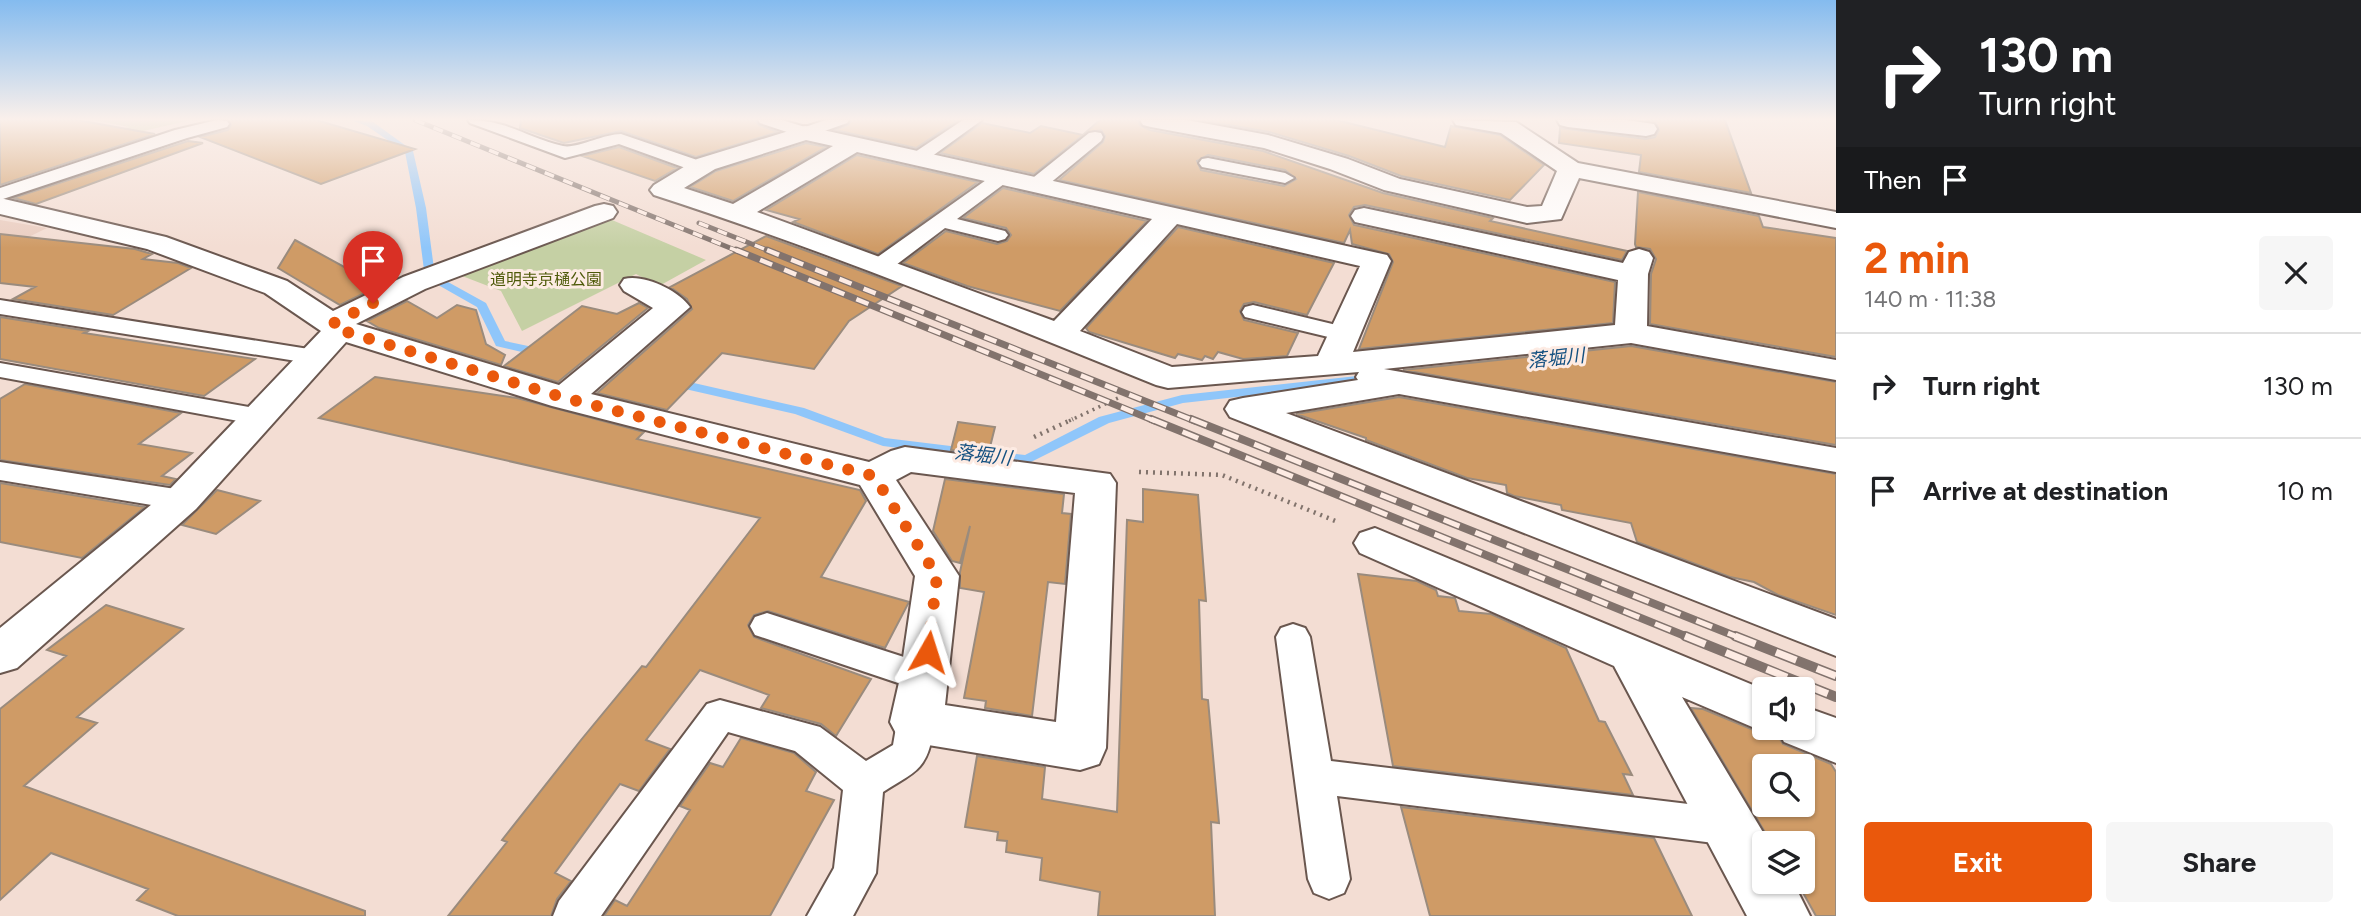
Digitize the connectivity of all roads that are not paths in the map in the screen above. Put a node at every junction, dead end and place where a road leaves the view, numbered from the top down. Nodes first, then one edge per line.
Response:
1 (94, 163) edge
2 (688, 163) edge
3 (713, 163) edge
4 (805, 163) edge
5 (939, 163) edge
6 (1063, 163) edge
7 (1208, 163) dead end
8 (1270, 163) edge
9 (1335, 163) edge
10 (1563, 163) edge
11 (1659, 163) edge
12 (700, 167) junction
13 (1570, 169) junction
14 (1259, 173) junction
15 (1002, 177) junction
16 (1284, 178) dead end
17 (1036, 185) junction
18 (1673, 188) junction
19 (0, 194) edge
20 (0, 206) edge
21 (604, 212) dead end
22 (736, 213) junction
23 (1171, 215) junction
24 (1364, 216) dead end
25 (1836, 220) edge
26 (942, 221) junction
27 (998, 235) dead end
28 (880, 266) junction
29 (635, 285) dead end
30 (0, 307) edge
31 (1253, 312) dead end
32 (1630, 333) junction
33 (1059, 334) junction
34 (1345, 334) junction
35 (329, 337) junction
36 (0, 370) edge
37 (1836, 370) edge
38 (1368, 376) junction
39 (565, 398) junction
40 (260, 416) junction
41 (1836, 460) edge
42 (0, 471) edge
43 (874, 476) junction
44 (182, 500) junction
45 (1375, 543) road end
46 (767, 626) dead end
47 (1293, 637) dead end
48 (1836, 638) edge
49 (0, 655) edge
50 (1632, 656) junction
51 (925, 678) junction
52 (1752, 706) edge
53 (916, 722) junction
54 (1815, 732) edge
55 (1836, 741) edge
56 (1314, 776) junction
57 (864, 783) junction
58 (1730, 827) junction
59 (1329, 880) dead end
60 (575, 916) edge
61 (829, 916) edge
62 (1780, 916) edge

1 - 19 lane
2 - 12 lane
3 - 12 street
4 - 22 street
5 - 15 street
6 - 17 lane
7 - 14 lane
8 - 14 lane
9 - 13 street
10 - 13 street
11 - 18 street
12 - 22 street
13 - 18 street
14 - 16 lane
15 - 17 street
15 - 26 lane
17 - 23 street
18 - 25 street
20 - 35 street
21 - 35 street
22 - 28 street
23 - 33 street
23 - 34 street
24 - 32 street
26 - 27 lane
26 - 28 lane
28 - 33 street
29 - 39 street
30 - 35 lane
31 - 34 lane
32 - 37 street
32 - 38 street
33 - 38 street
34 - 38 street
35 - 39 street
35 - 40 street
36 - 40 lane
38 - 41 street
38 - 48 street
39 - 43 street
40 - 44 street
42 - 44 lane
43 - 51 street
43 - 53 street
44 - 49 street
45 - 50 street
46 - 51 lane
47 - 56 lane
50 - 52 street
50 - 58 street
51 - 53 street
53 - 57 lane
54 - 55 street
56 - 58 lane
56 - 59 lane
57 - 60 lane
57 - 61 lane
58 - 62 street

